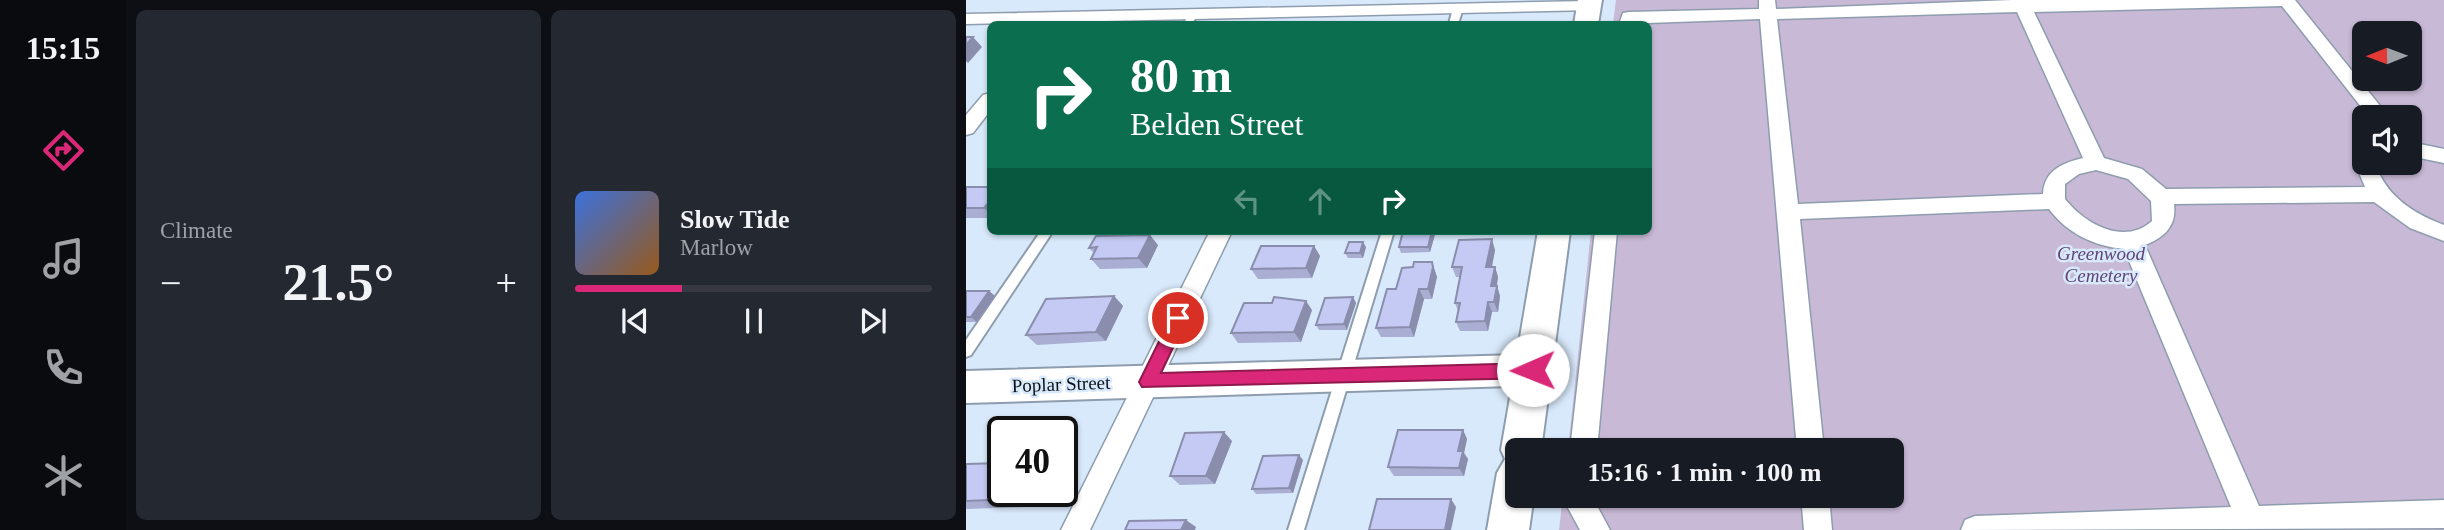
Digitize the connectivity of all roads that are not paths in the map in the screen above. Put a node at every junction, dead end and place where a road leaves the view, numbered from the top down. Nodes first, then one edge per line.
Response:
1 (2287, 0) edge
2 (2306, 0) edge
3 (2022, 3) edge
4 (1768, 7) edge
5 (1588, 10) edge
6 (1629, 14) edge
7 (1455, 16) edge
8 (1323, 18) edge
9 (966, 19) edge
10 (1190, 19) edge
11 (1056, 21) edge
12 (987, 103) edge
13 (2370, 105) edge
14 (966, 128) edge
15 (2422, 151) edge
16 (2444, 156) edge
17 (2096, 163) junction
18 (2370, 175) edge
19 (2379, 194) junction
20 (2161, 197) junction
21 (2055, 201) junction
22 (1788, 212) junction
23 (2444, 233) edge
24 (1044, 235) edge
25 (1219, 235) edge
26 (1387, 235) edge
27 (1553, 235) edge
28 (1606, 235) edge
29 (2132, 241) junction
30 (966, 351) edge
31 (1533, 370) junction
32 (1344, 376) junction
33 (1148, 382) junction
34 (966, 387) edge
35 (1523, 438) edge
36 (1584, 438) edge
37 (1810, 438) edge
38 (1511, 508) edge
39 (1582, 508) edge
40 (1816, 508) edge
41 (2444, 514) edge
42 (2251, 521) junction
43 (1075, 530) edge
44 (1296, 530) edge
45 (1508, 530) edge
46 (1596, 530) edge
47 (1818, 530) edge
48 (1975, 530) edge

1 - 2 street
1 - 3 street
1 - 13 street
3 - 4 street
3 - 17 street
4 - 6 street
4 - 22 street
5 - 7 street
7 - 8 street
8 - 10 street
9 - 11 street
10 - 11 street
12 - 14 street
15 - 16 street
17 - 20 street
17 - 21 street
18 - 19 street
19 - 20 street
19 - 23 street
20 - 29 street
21 - 22 street
21 - 29 street
22 - 37 street
24 - 30 lane
25 - 33 street
26 - 32 lane
27 - 31 street
28 - 36 street
29 - 42 street
31 - 32 street, Poplar Street
31 - 35 street
32 - 33 street, Poplar Street
32 - 44 lane
33 - 34 street, Poplar Street
33 - 43 street
38 - 45 street
39 - 46 street
40 - 47 street
41 - 42 street
42 - 48 street

